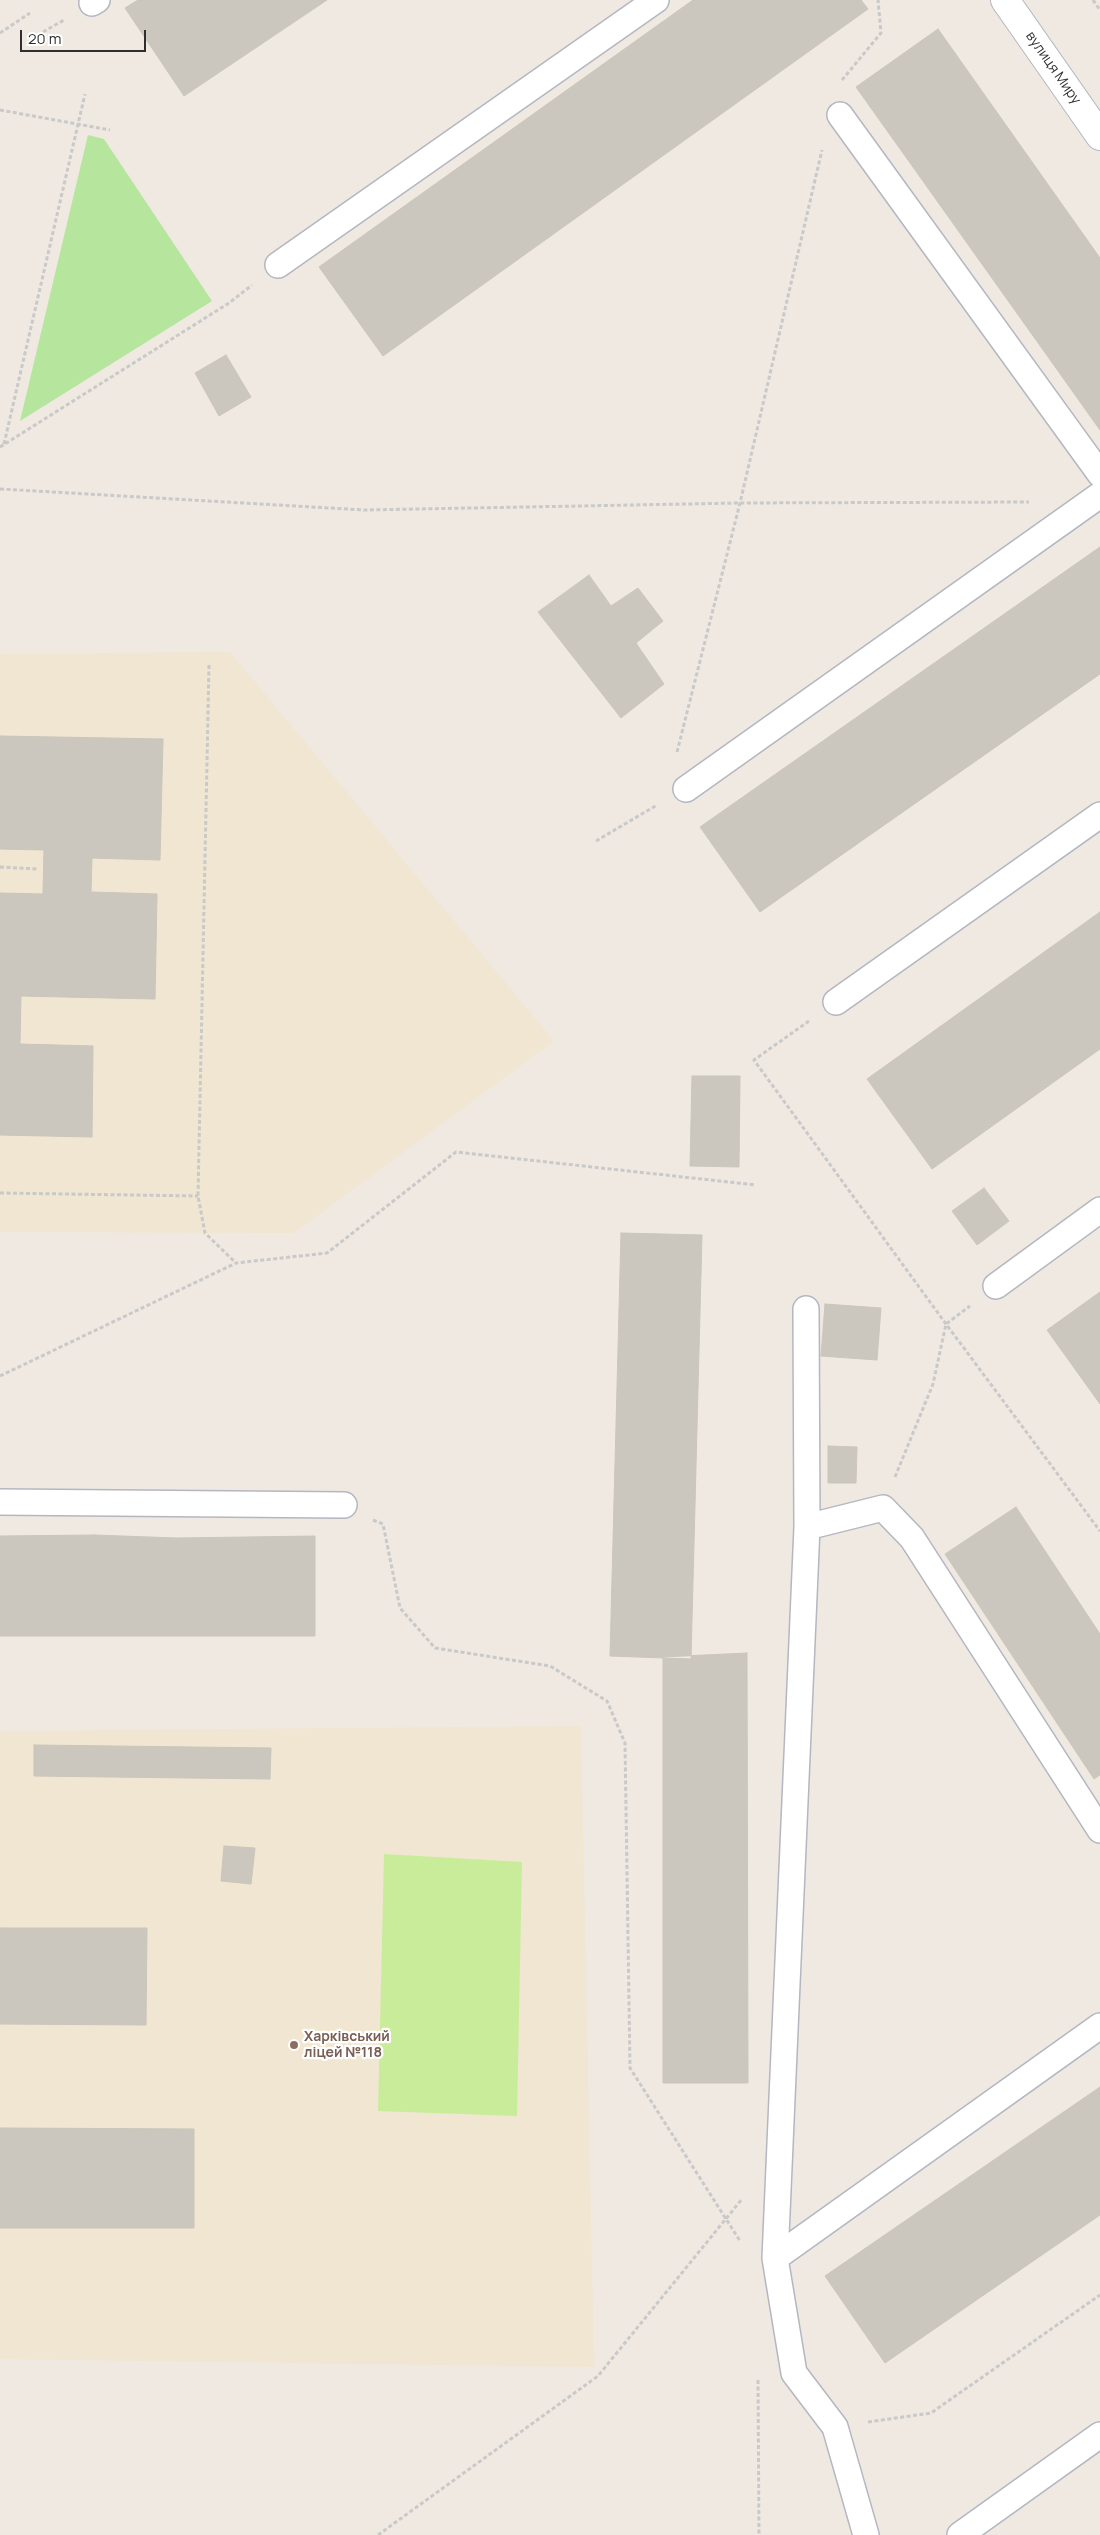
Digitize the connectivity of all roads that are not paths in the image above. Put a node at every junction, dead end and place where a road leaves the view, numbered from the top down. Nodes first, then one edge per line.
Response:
1 (656, 0) edge
2 (1005, 0) edge
3 (840, 115) dead end
4 (1100, 136) edge
5 (278, 265) dead end
6 (1100, 474) edge
7 (1100, 495) edge
8 (686, 789) road end
9 (1100, 815) edge
10 (836, 1002) road end
11 (1100, 1210) edge
12 (996, 1286) dead end
13 (806, 1309) dead end
14 (0, 1502) edge
15 (344, 1505) road end
16 (807, 1527) junction
17 (1100, 1830) edge
18 (1100, 2026) edge
19 (775, 2258) junction
20 (1100, 2435) edge
21 (866, 2535) edge
22 (960, 2535) edge

1 - 5 lane
2 - 4 street, вулиця Миру
3 - 6 lane
7 - 8 lane
9 - 10 lane
11 - 12 lane
13 - 16 lane
14 - 15 lane
16 - 17 lane
16 - 19 lane
18 - 19 lane
19 - 21 lane
20 - 22 lane

